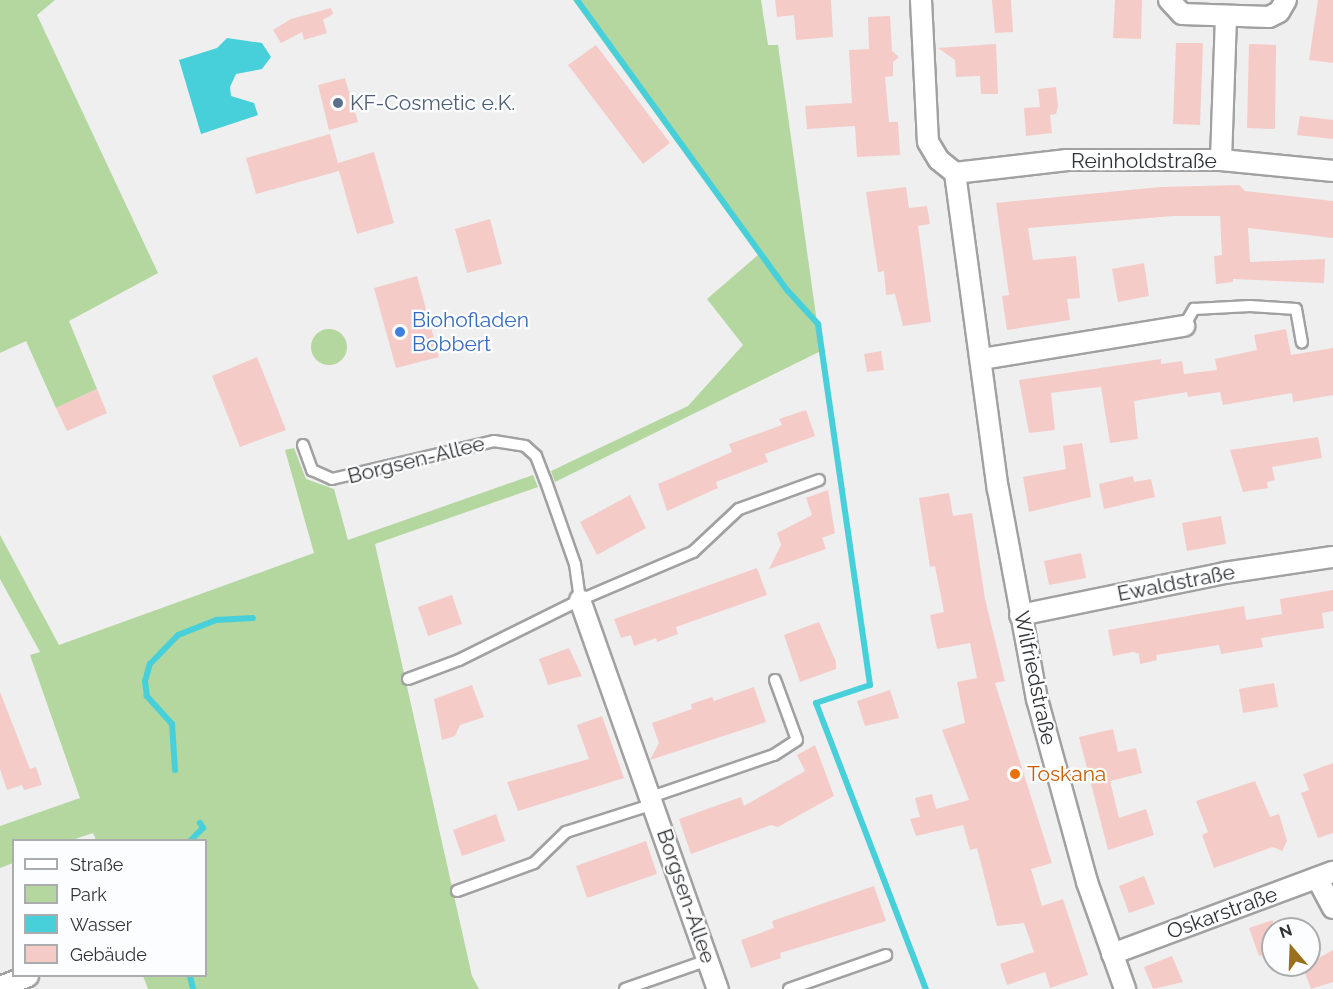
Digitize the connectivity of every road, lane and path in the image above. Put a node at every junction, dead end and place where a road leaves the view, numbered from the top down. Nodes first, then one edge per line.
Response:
1 (921, 0) edge
2 (1169, 0) edge
3 (1286, 0) edge
4 (1226, 16) junction
5 (1221, 160) junction
6 (1333, 171) edge
7 (956, 173) junction
8 (1184, 326) joint
9 (1302, 342) dead end
10 (982, 359) junction
11 (303, 445) dead end
12 (819, 480) dead end
13 (1333, 557) edge
14 (580, 600) junction
15 (1020, 615) junction
16 (408, 679) dead end
17 (775, 680) dead end
18 (653, 800) junction
19 (1325, 875) edge
20 (457, 891) dead end
21 (1333, 908) edge
22 (1112, 954) junction
23 (886, 955) dead end
24 (708, 960) junction
25 (23, 977) edge
26 (0, 987) edge
27 (626, 989) edge
28 (718, 989) edge
29 (789, 989) edge
30 (1125, 989) edge

1 - 7 street
2 - 4 street
3 - 4 street
4 - 5 street
5 - 6 street, Reinholdstraße
5 - 7 street, Reinholdstraße
7 - 10 street, Wilfriedstraße
8 - 9 lane
8 - 10 street
10 - 15 street, Wilfriedstraße
11 - 14 lane, Borgsen-Allee
12 - 14 lane
13 - 15 street, Ewaldstraße
14 - 16 lane
14 - 18 street, Borgsen-Allee
15 - 22 street, Wilfriedstraße
17 - 18 lane, Borgsen-Allee
18 - 20 lane, Borgsen-Allee
18 - 24 street, Borgsen-Allee
19 - 21 street
19 - 22 street, Oskarstraße
22 - 30 street, Wilfriedstraße
23 - 29 lane
24 - 27 lane
24 - 28 street, Borgsen-Allee
25 - 26 street

